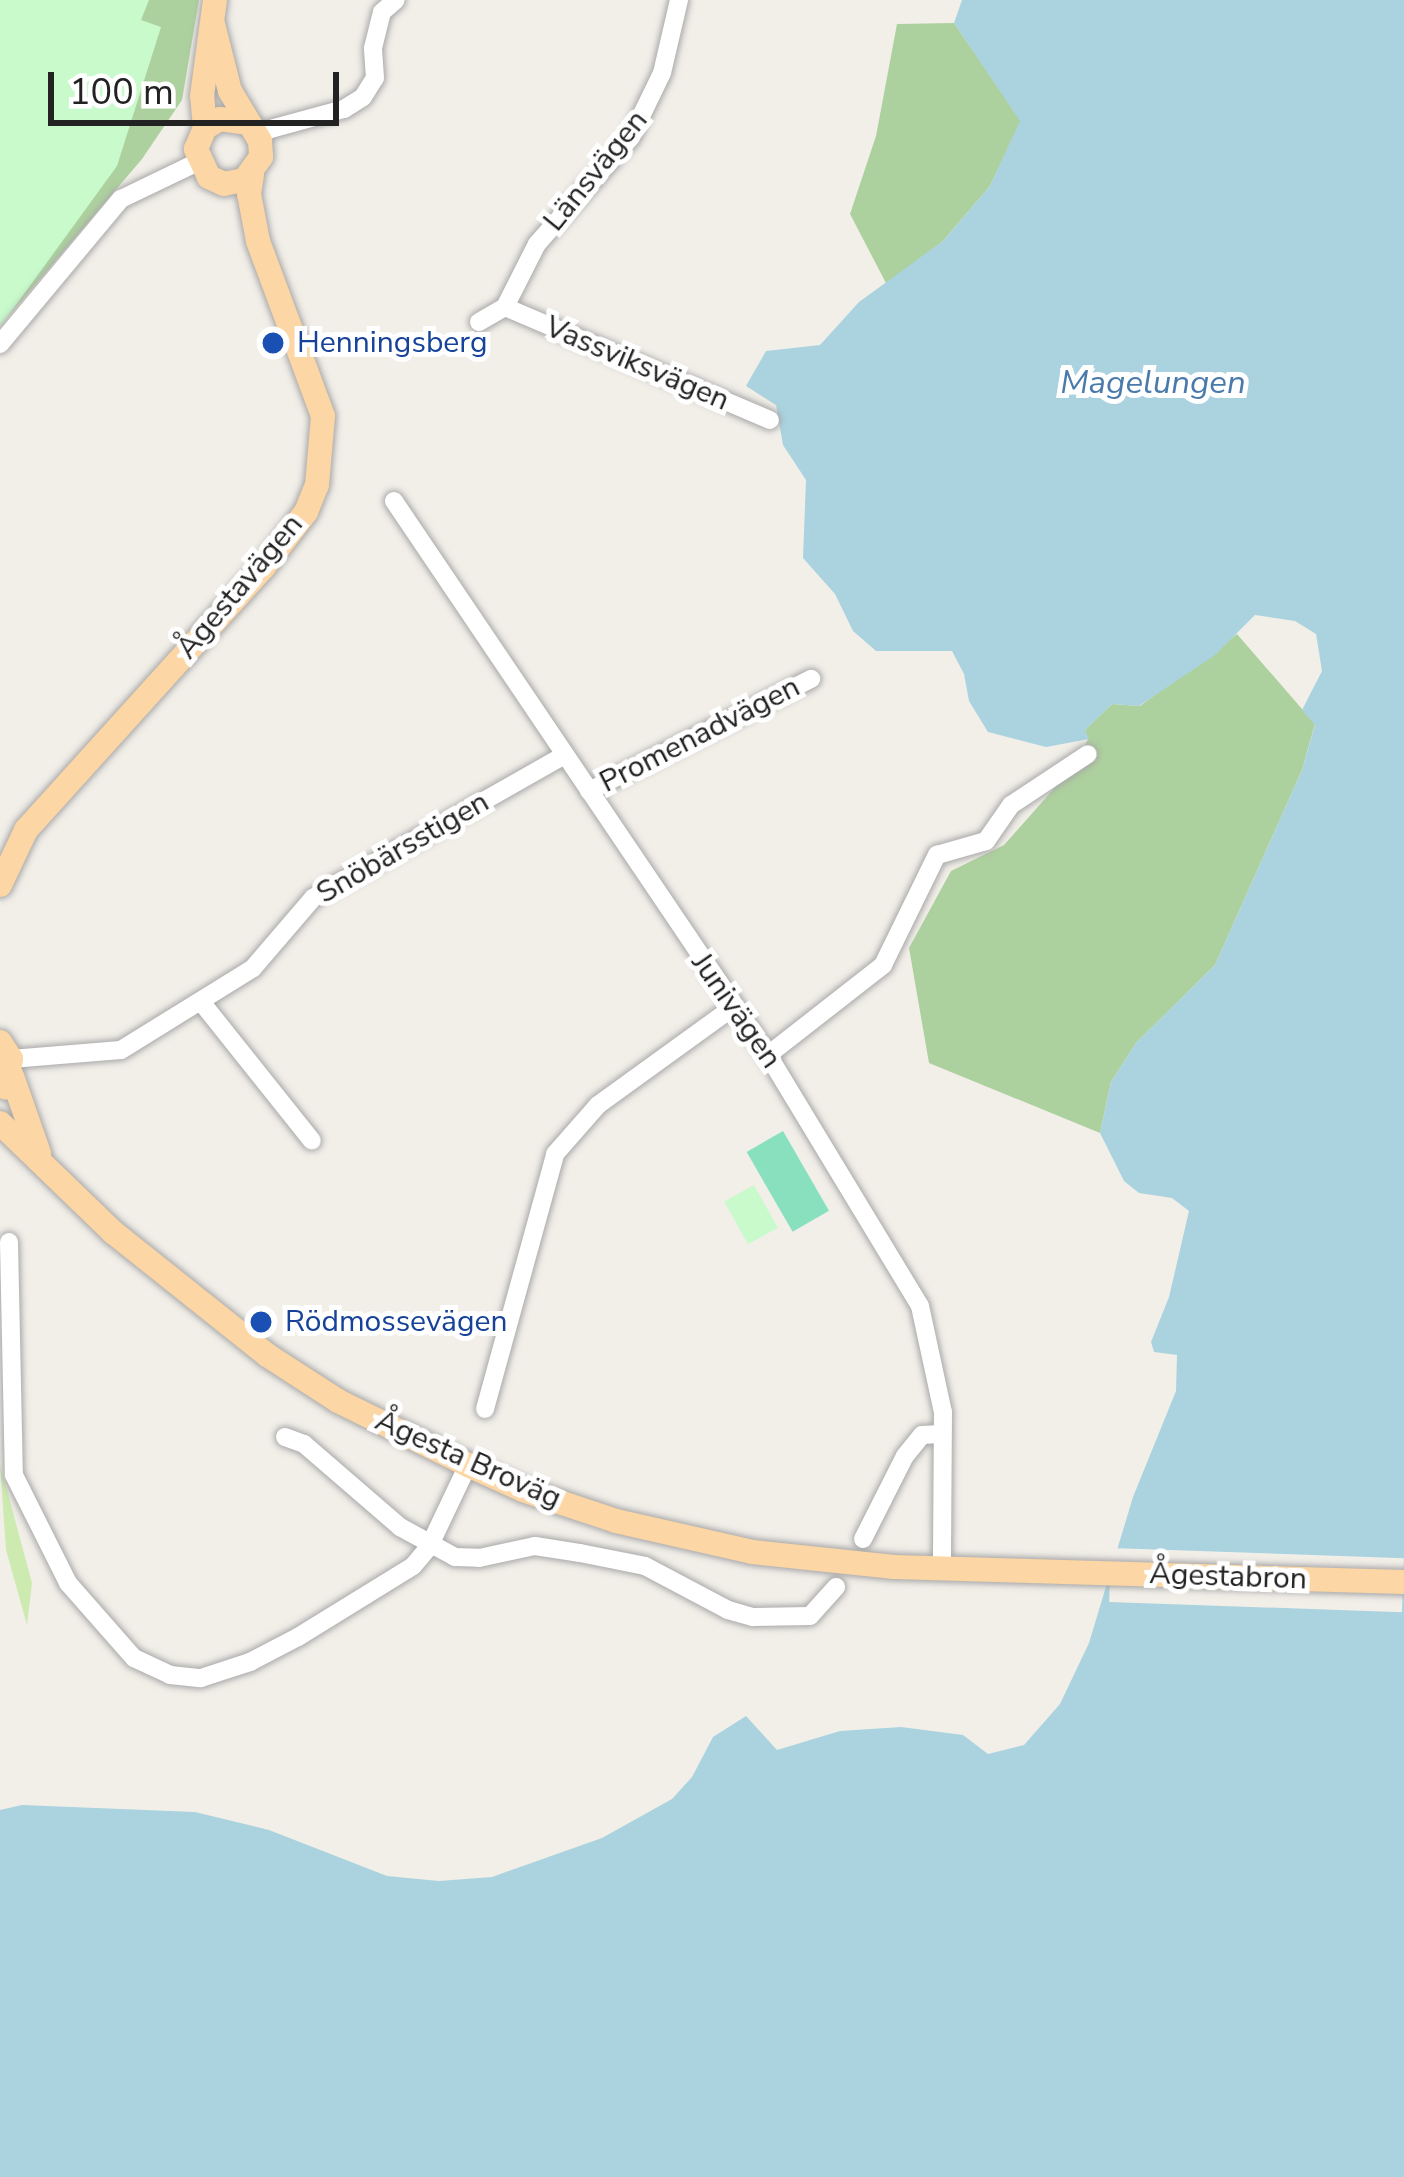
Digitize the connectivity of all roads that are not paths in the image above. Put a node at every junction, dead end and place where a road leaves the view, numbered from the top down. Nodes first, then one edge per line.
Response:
1 (396, 0) edge
2 (679, 0) edge
3 (214, 12) edge
4 (205, 128) junction
5 (254, 132) junction
6 (198, 162) junction
7 (252, 175) junction
8 (224, 184) junction
9 (258, 241) junction
10 (506, 307) junction
11 (479, 322) dead end
12 (0, 344) edge
13 (770, 420) dead end
14 (394, 501) dead end
15 (812, 679) dead end
16 (1088, 754) dead end
17 (563, 756) junction
18 (589, 791) junction
19 (0, 885) edge
20 (202, 1003) junction
21 (732, 1008) junction
22 (768, 1055) junction
23 (4, 1058) edge
24 (0, 1123) edge
25 (312, 1141) dead end
26 (41, 1158) junction
27 (9, 1242) dead end
28 (484, 1409) dead end
29 (940, 1434) junction
30 (285, 1437) dead end
31 (468, 1465) junction
32 (863, 1539) dead end
33 (429, 1547) junction
34 (942, 1569) junction
35 (1052, 1571) joint
36 (1404, 1582) edge
37 (836, 1587) dead end

1 - 5 street
2 - 10 street, Länsvägen
3 - 4 main road
3 - 5 main road
4 - 5 main road
4 - 6 main road
5 - 7 main road
6 - 8 main road
6 - 12 street
7 - 8 main road
7 - 9 main road, Ågestavägen
8 - 9 main road, Ågestavägen
9 - 19 main road, Ågestavägen
10 - 11 street
10 - 13 street, Vassviksvägen
14 - 17 street, Junivägen
15 - 18 street, Promenadvägen
16 - 22 street
17 - 18 street, Junivägen
17 - 20 street, Snöbärsstigen
18 - 21 street, Junivägen
20 - 23 street, Snöbärsstigen
20 - 25 street
21 - 22 street, Junivägen
21 - 28 street
22 - 29 street, Junivägen
23 - 26 main road, Ågesta Broväg
24 - 26 main road, Ågesta Broväg
26 - 31 main road, Ågesta Broväg
27 - 33 street
29 - 32 street
29 - 34 street, Junivägen
30 - 33 street
31 - 33 street
31 - 34 main road, Ågesta Broväg
33 - 37 street
34 - 35 main road, Ågesta Broväg
35 - 36 main road, Ågestabron

